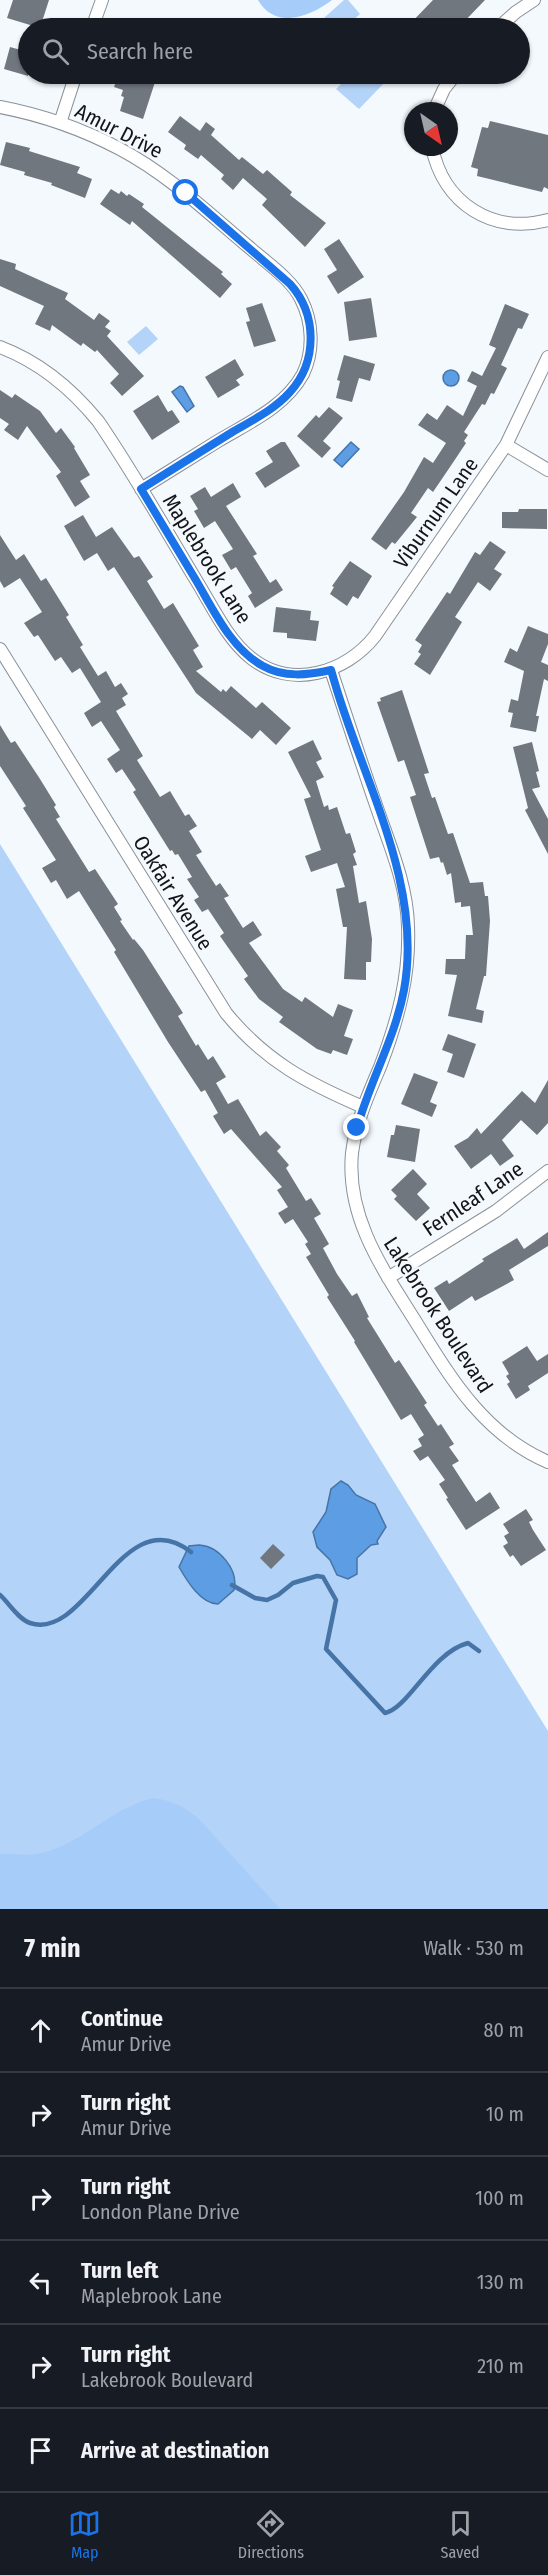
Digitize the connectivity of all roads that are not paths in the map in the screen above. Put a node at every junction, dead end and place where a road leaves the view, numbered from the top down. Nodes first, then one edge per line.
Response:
1 (102, 0) edge
2 (534, 0) edge
3 (96, 18) edge
4 (511, 18) edge
5 (73, 84) edge
6 (448, 84) edge
7 (438, 102) edge
8 (0, 107) edge
9 (60, 123) junction
10 (435, 156) edge
11 (548, 220) edge
12 (0, 346) edge
13 (548, 357) edge
14 (506, 445) junction
15 (548, 470) edge
16 (141, 489) junction
17 (0, 649) edge
18 (331, 670) junction
19 (363, 1107) junction
20 (548, 1171) edge
21 (388, 1278) junction
22 (547, 1459) edge

1 - 3 street
2 - 4 street
5 - 9 street
6 - 7 street
8 - 9 street, Amur Drive
9 - 16 street, Amur Drive
10 - 11 street
12 - 16 street, Maplebrook Lane
13 - 14 street, Viburnum Lane
14 - 15 street
14 - 18 street, Viburnum Lane
16 - 18 street, Maplebrook Lane
17 - 19 street, Oakfair Avenue
18 - 19 street, Lakebrook Boulevard
19 - 21 street, Lakebrook Boulevard
20 - 21 street, Fernleaf Lane
21 - 22 street, Lakebrook Boulevard

